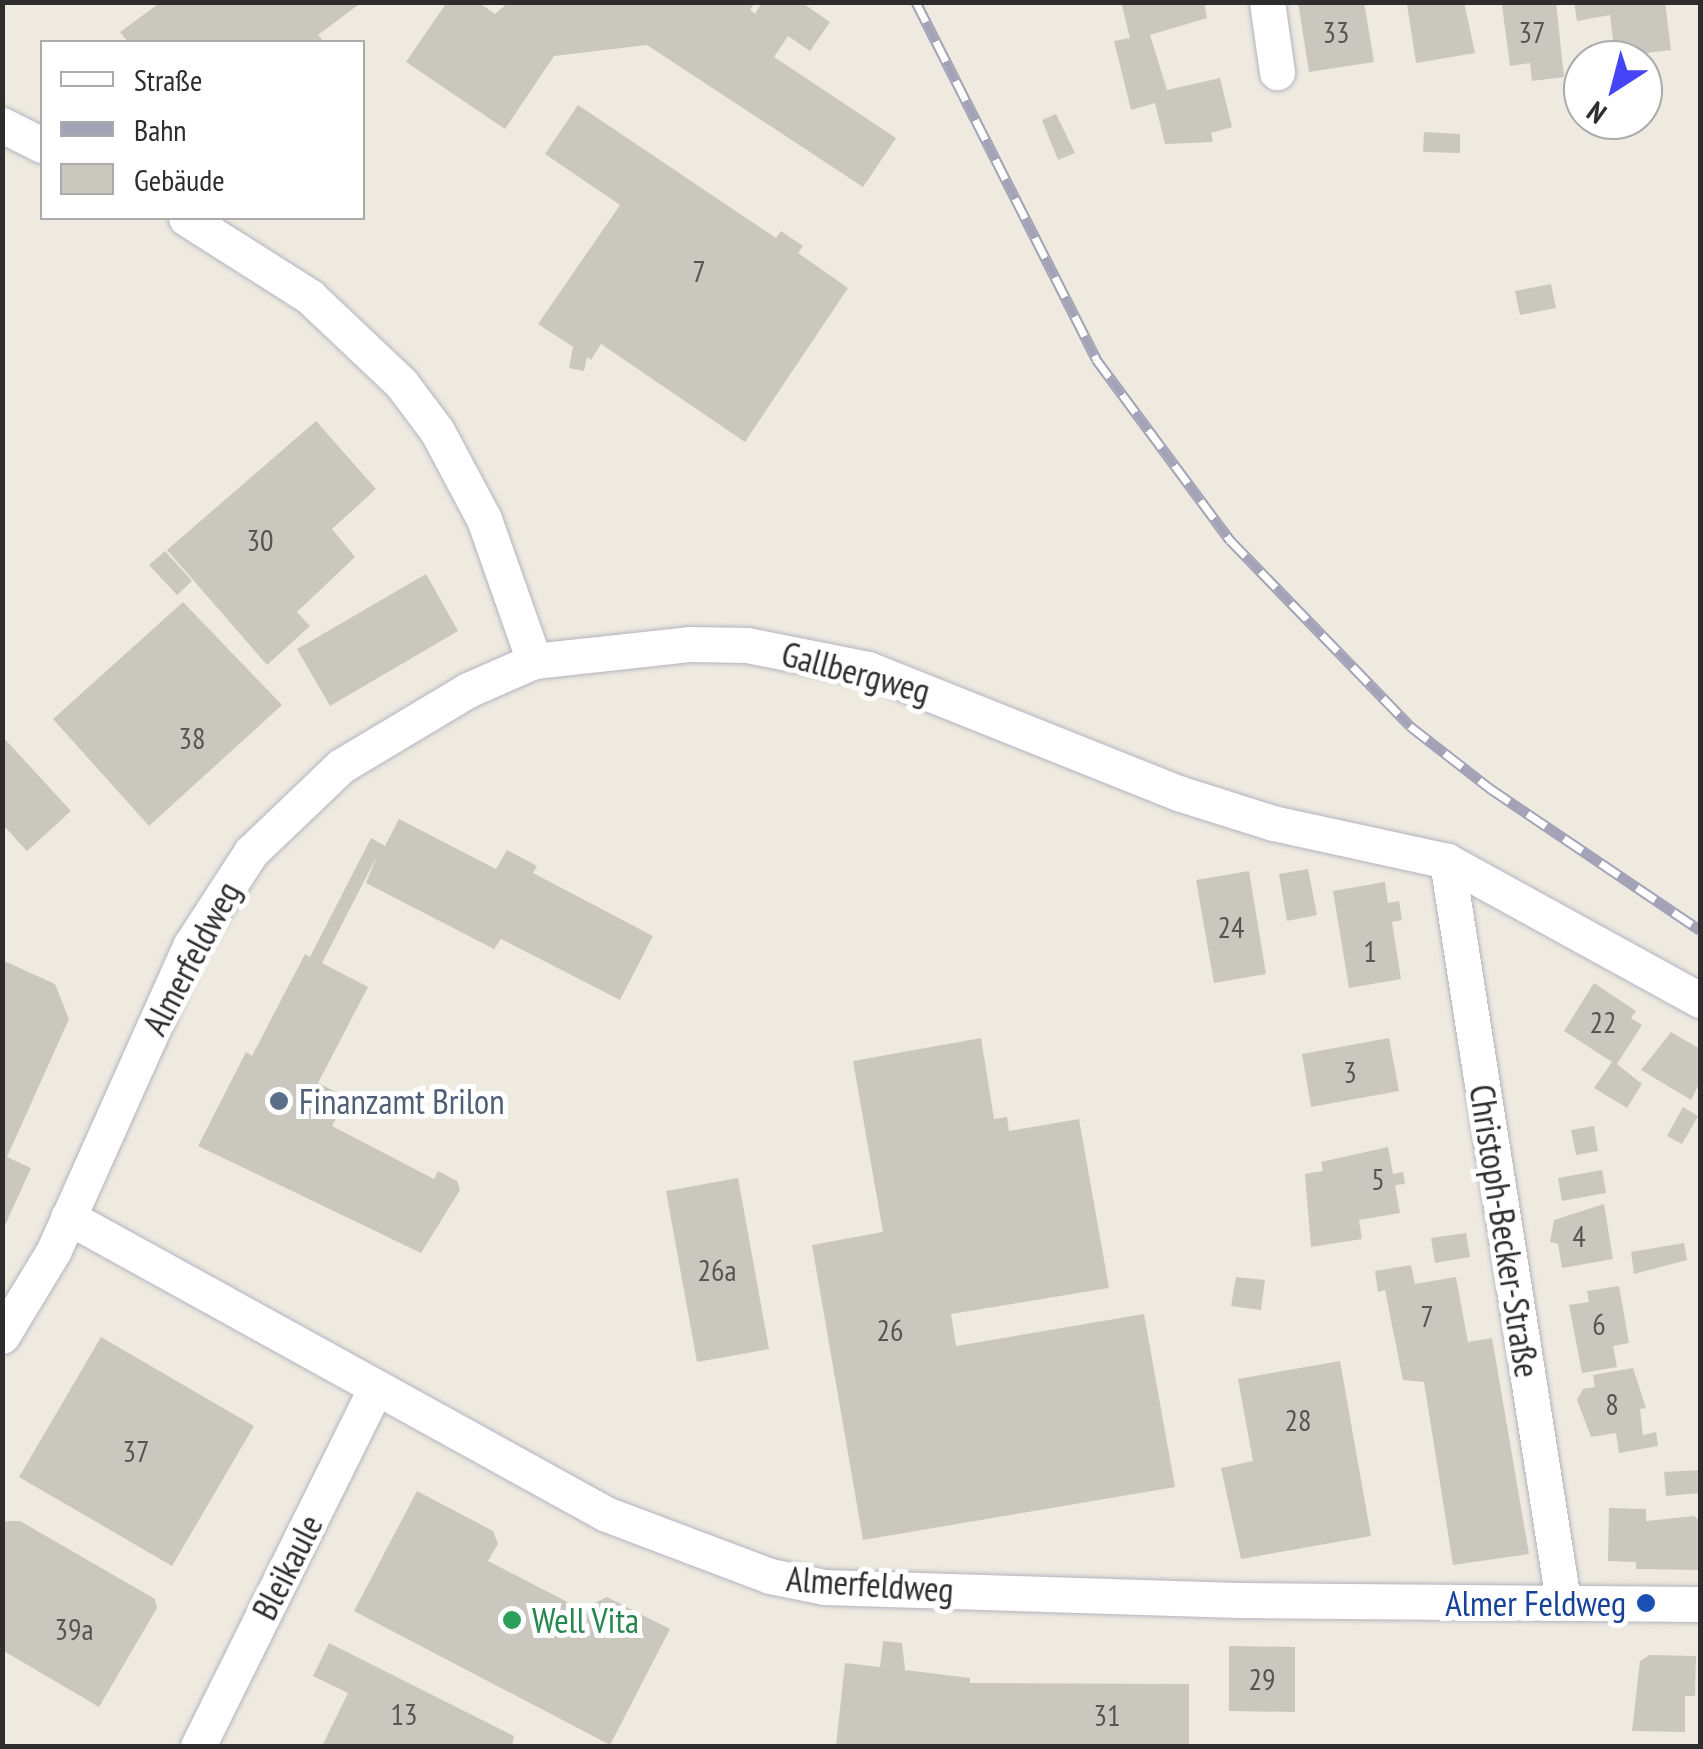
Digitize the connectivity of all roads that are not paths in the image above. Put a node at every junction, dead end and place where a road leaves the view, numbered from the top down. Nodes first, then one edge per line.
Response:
1 (1267, 2) edge
2 (1277, 72) dead end
3 (2, 125) edge
4 (40, 144) edge
5 (189, 220) edge
6 (534, 662) junction
7 (1447, 861) junction
8 (1700, 1000) edge
9 (68, 1217) junction
10 (2, 1336) edge
11 (376, 1388) junction
12 (1564, 1601) junction
13 (1700, 1604) edge
14 (198, 1746) edge

1 - 2 street
3 - 4 street
5 - 6 street
6 - 7 street, Gallbergweg
6 - 9 street, Almerfeldweg
7 - 8 street, Gallbergweg
7 - 12 street, Christoph-Becker-Straße
9 - 10 street, Almerfeldweg
9 - 11 street, Almerfeldweg
11 - 12 street, Almerfeldweg
11 - 14 street, Bleikaule
12 - 13 street, Almerfeldweg

